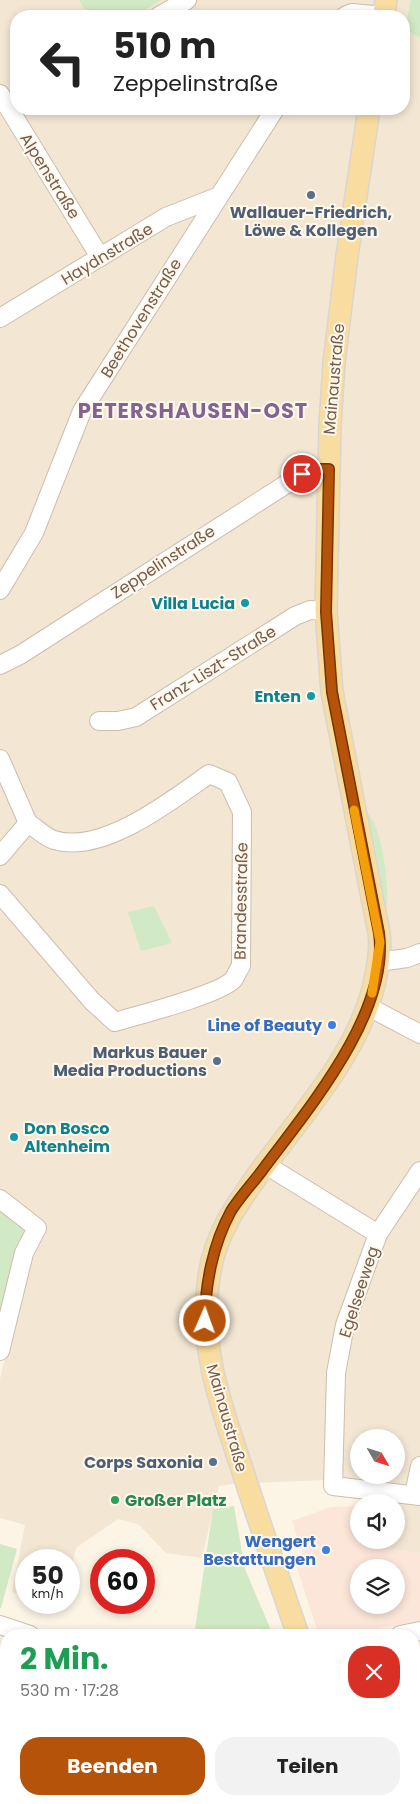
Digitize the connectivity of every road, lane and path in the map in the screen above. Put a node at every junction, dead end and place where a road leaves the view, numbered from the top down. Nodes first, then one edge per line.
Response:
1 (186, 0) edge
2 (170, 10) edge
3 (12, 115) edge
4 (271, 115) edge
5 (368, 115) edge
6 (217, 197) junction
7 (100, 257) junction
8 (0, 318) edge
9 (329, 469) junction
10 (0, 590) edge
11 (326, 612) junction
12 (0, 665) edge
13 (99, 721) dead end
14 (0, 759) edge
15 (28, 823) junction
16 (0, 856) edge
17 (0, 894) edge
18 (420, 953) edge
19 (379, 962) junction
20 (369, 1007) junction
21 (420, 1034) edge
22 (266, 1165) junction
23 (420, 1171) edge
24 (0, 1199) edge
25 (378, 1234) junction
26 (0, 1352) edge
27 (420, 1466) edge
28 (417, 1495) edge
29 (0, 1625) edge
30 (12, 1629) edge
31 (296, 1629) edge

1 - 2 street
3 - 7 street, Alpenstraße
4 - 6 street, Beethovenstraße
5 - 9 main road, Mainaustraße
6 - 7 street, Haydnstraße
6 - 10 street, Beethovenstraße
7 - 8 street, Haydnstraße
9 - 11 main road, Mainaustraße
9 - 12 street, Zeppelinstraße
11 - 13 street, Franz-Liszt-Straße
11 - 19 main road, Mainaustraße
14 - 15 street
15 - 16 street
15 - 17 street, Brandesstraße
18 - 19 street
19 - 20 main road, Mainaustraße
20 - 21 street
20 - 22 main road, Mainaustraße
22 - 25 street
22 - 31 main road, Mainaustraße
23 - 25 street, Egelseeweg
24 - 26 street
25 - 28 street, Egelseeweg
27 - 28 street
29 - 30 street

